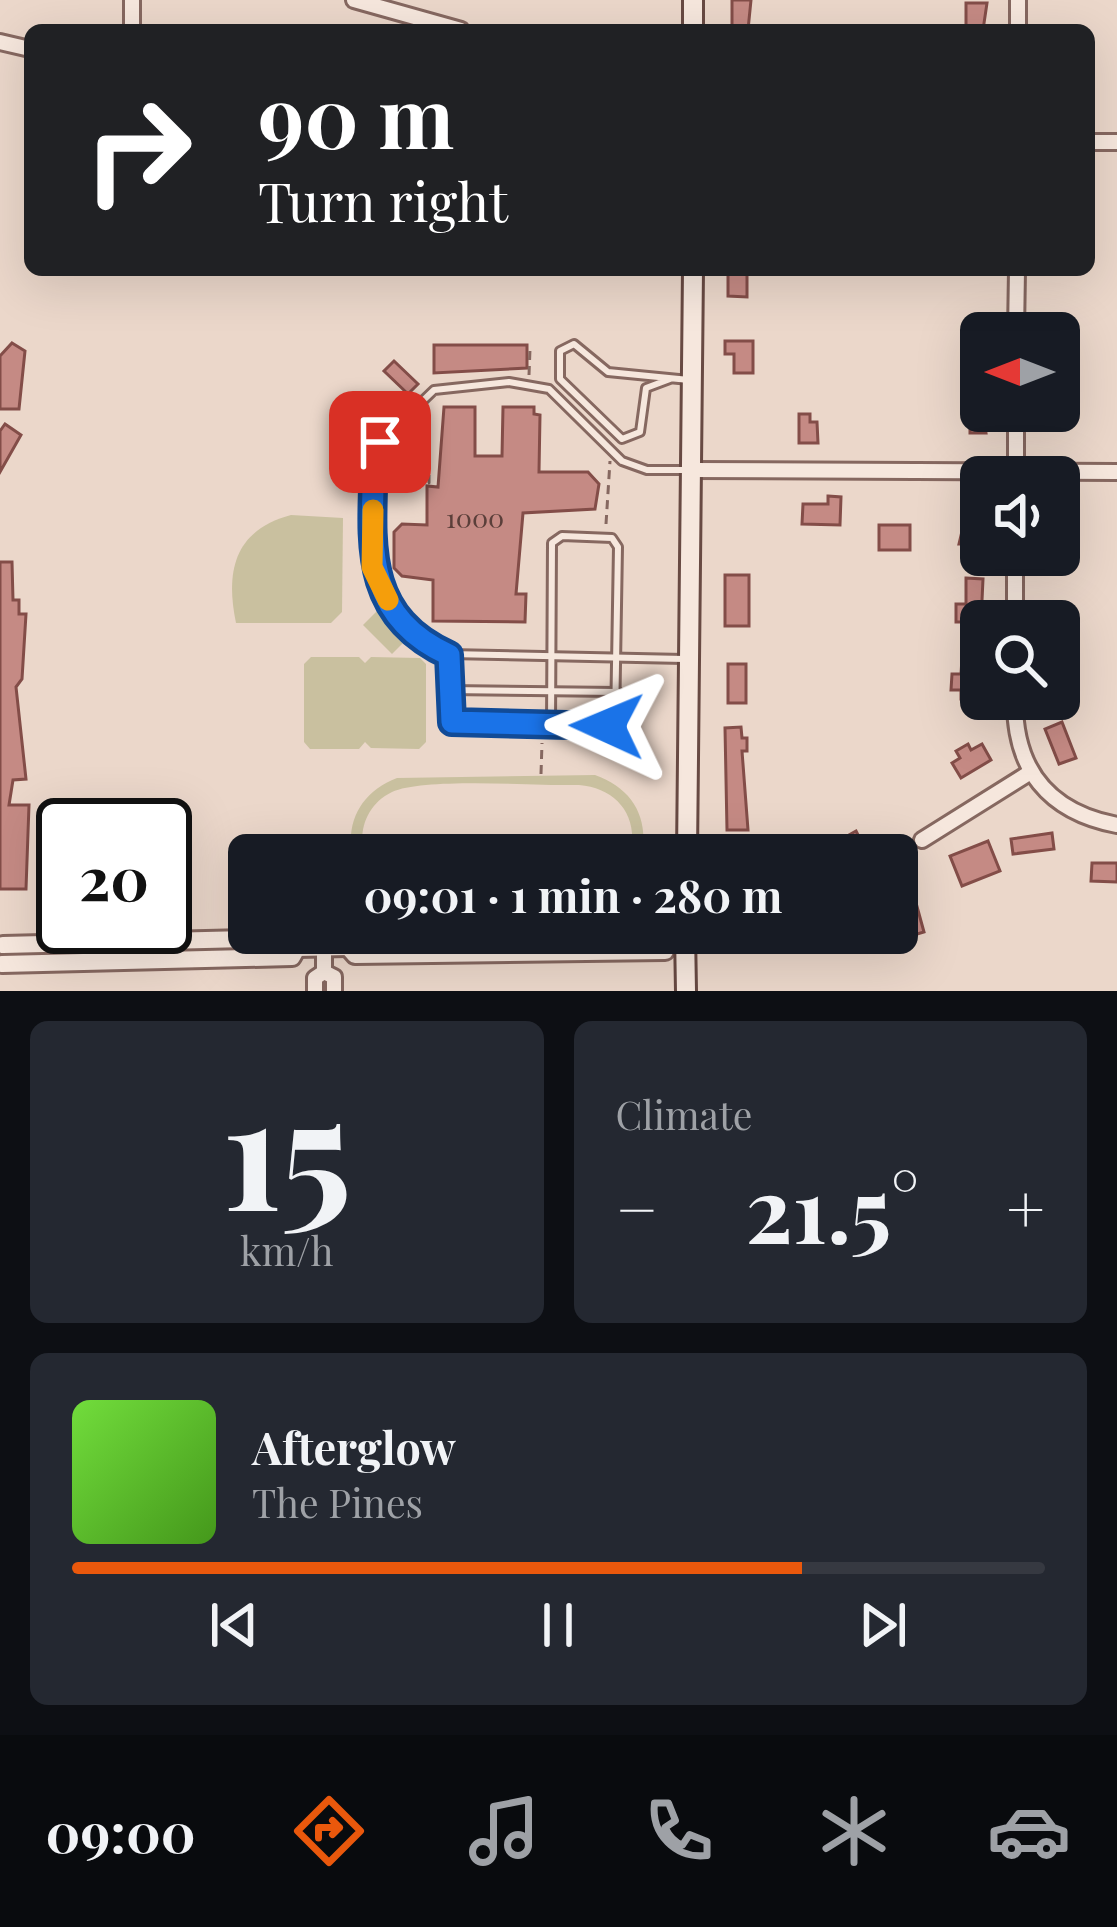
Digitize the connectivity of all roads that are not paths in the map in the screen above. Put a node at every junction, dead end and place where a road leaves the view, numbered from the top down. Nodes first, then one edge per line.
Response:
1 (355, 0) edge
2 (440, 24) edge
3 (693, 276) edge
4 (1017, 276) edge
5 (1016, 312) edge
6 (670, 379) junction
7 (692, 380) junction
8 (692, 470) junction
9 (1117, 472) edge
10 (960, 473) edge
11 (1080, 473) edge
12 (449, 655) junction
13 (551, 656) junction
14 (618, 658) junction
15 (691, 659) junction
16 (448, 690) junction
17 (551, 692) junction
18 (618, 692) junction
19 (1016, 720) edge
20 (551, 725) junction
21 (1029, 773) junction
22 (1117, 825) edge
23 (687, 834) edge
24 (922, 840) dead end
25 (228, 942) edge
26 (1, 954) edge
27 (324, 954) edge
28 (354, 954) edge
29 (450, 954) edge
30 (679, 954) edge
31 (324, 972) junction
32 (315, 991) edge
33 (334, 991) edge
34 (686, 991) edge

1 - 2 street
3 - 7 main road
4 - 5 street
6 - 6 lane
6 - 7 lane
7 - 8 main road
8 - 10 street
8 - 12 lane
8 - 15 main road
9 - 11 street
12 - 13 lane
12 - 16 lane
13 - 14 lane
13 - 14 lane
13 - 17 lane
14 - 15 lane
14 - 18 lane
15 - 23 main road
16 - 17 lane
16 - 20 lane
17 - 18 lane
17 - 20 lane
18 - 20 lane
19 - 21 street
21 - 22 street
21 - 24 street
25 - 26 street
27 - 31 street
28 - 29 street
30 - 34 main road
31 - 32 street
31 - 33 street

